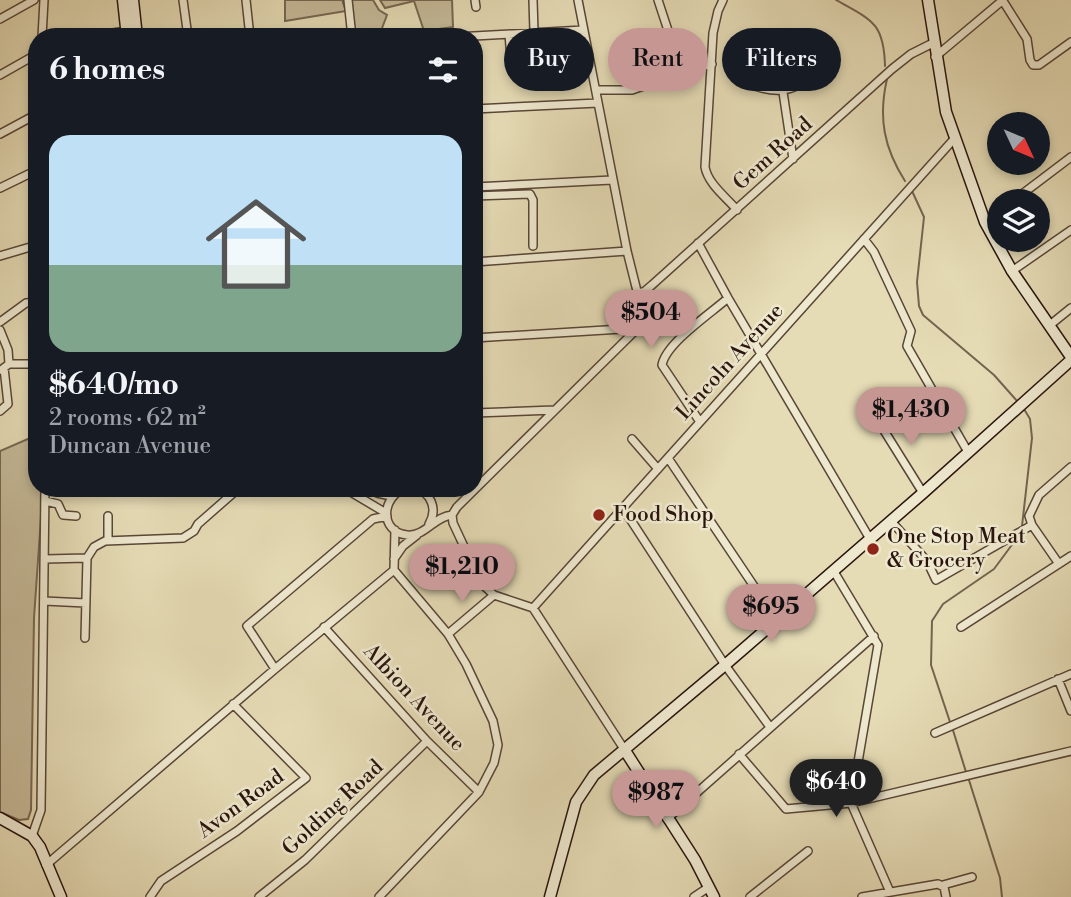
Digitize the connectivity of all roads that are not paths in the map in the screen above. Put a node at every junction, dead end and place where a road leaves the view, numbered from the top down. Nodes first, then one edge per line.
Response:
1 (34, 0) edge
2 (44, 0) edge
3 (122, 0) edge
4 (133, 0) edge
5 (183, 0) edge
6 (246, 0) edge
7 (348, 0) edge
8 (533, 0) edge
9 (578, 0) edge
10 (658, 0) edge
11 (723, 0) edge
12 (928, 0) edge
13 (1003, 0) edge
14 (0, 19) edge
15 (42, 28) edge
16 (126, 28) edge
17 (136, 28) edge
18 (187, 28) edge
19 (249, 28) edge
20 (351, 28) edge
21 (534, 28) edge
22 (583, 28) edge
23 (667, 28) edge
24 (504, 34) edge
25 (483, 35) edge
26 (1071, 42) edge
27 (933, 43) junction
28 (935, 57) junction
29 (28, 59) edge
30 (712, 64) junction
31 (708, 65) edge
32 (0, 75) edge
33 (594, 81) edge
34 (596, 90) junction
35 (608, 90) edge
36 (775, 91) edge
37 (783, 92) joint
38 (598, 103) junction
39 (483, 108) edge
40 (28, 119) edge
41 (0, 134) edge
42 (954, 139) junction
43 (1071, 157) edge
44 (793, 159) junction
45 (28, 174) edge
46 (612, 180) junction
47 (483, 187) edge
48 (0, 188) edge
49 (1029, 189) edge
50 (483, 195) edge
51 (737, 210) junction
52 (985, 222) joint
53 (1071, 230) edge
54 (864, 239) junction
55 (698, 243) junction
56 (533, 246) dead end
57 (28, 248) edge
58 (627, 251) junction
59 (0, 256) edge
60 (483, 261) edge
61 (1012, 271) junction
62 (638, 293) junction
63 (728, 299) junction
64 (28, 303) edge
65 (1071, 308) edge
66 (0, 321) edge
67 (1050, 325) junction
68 (638, 328) junction
69 (0, 330) edge
70 (483, 337) edge
71 (761, 354) junction
72 (1071, 358) edge
73 (28, 365) edge
74 (4, 367) edge
75 (554, 410) junction
76 (0, 411) edge
77 (483, 413) edge
78 (875, 416) dead end
79 (701, 422) junction
80 (632, 439) dead end
81 (968, 452) junction
82 (668, 458) junction
83 (1071, 467) edge
84 (658, 469) junction
85 (483, 482) edge
86 (923, 493) junction
87 (229, 497) edge
88 (359, 497) edge
89 (395, 497) edge
90 (429, 497) edge
91 (430, 497) edge
92 (468, 497) edge
93 (45, 500) joint
94 (623, 508) junction
95 (386, 514) junction
96 (450, 515) junction
97 (76, 516) dead end
98 (108, 516) dead end
99 (891, 521) junction
100 (1032, 525) junction
101 (395, 530) junction
102 (424, 530) junction
103 (870, 539) junction
104 (108, 541) junction
105 (1071, 556) edge
106 (87, 558) junction
107 (44, 559) junction
108 (393, 561) junction
109 (1059, 564) junction
110 (394, 570) junction
111 (833, 570) junction
112 (494, 595) junction
113 (44, 600) junction
114 (86, 603) junction
115 (533, 608) junction
116 (776, 619) junction
117 (324, 627) junction
118 (961, 627) dead end
119 (448, 634) junction
120 (874, 636) junction
121 (85, 638) dead end
122 (725, 665) junction
123 (275, 668) junction
124 (1071, 674) edge
125 (1058, 679) junction
126 (233, 704) junction
127 (1071, 711) edge
128 (770, 727) junction
129 (935, 733) dead end
130 (427, 741) junction
131 (624, 749) junction
132 (1071, 751) edge
133 (738, 754) junction
134 (479, 792) junction
135 (851, 803) junction
136 (0, 818) edge
137 (667, 819) junction
138 (32, 836) junction
139 (808, 851) dead end
140 (46, 865) junction
141 (972, 877) dead end
142 (943, 885) junction
143 (709, 887) junction
144 (890, 892) junction
145 (57, 895) edge
146 (150, 897) edge
147 (260, 897) edge
148 (379, 897) edge
149 (550, 897) edge
150 (694, 897) edge
151 (714, 897) edge
152 (750, 897) edge
153 (862, 897) edge
154 (946, 897) edge

1 - 14 street
2 - 15 street
3 - 16 street
4 - 17 street
5 - 18 street
6 - 19 street
7 - 20 street
8 - 21 street
9 - 22 street
10 - 23 street
11 - 30 street
12 - 27 street
13 - 26 street
13 - 28 street
24 - 25 street
27 - 28 street
27 - 44 street, Gem Road
28 - 42 street
29 - 32 street
30 - 31 street
30 - 51 street
33 - 34 street
34 - 35 street
34 - 38 street
36 - 37 street
37 - 44 street
38 - 39 street
38 - 46 street
40 - 41 street
42 - 52 street
42 - 54 street, Lincoln Avenue
43 - 49 street
44 - 51 street, Gem Road
45 - 48 street
46 - 47 street
46 - 58 street
50 - 56 street
51 - 55 street, Gem Road
52 - 61 street
53 - 61 street
54 - 71 street, Lincoln Avenue
54 - 81 street
55 - 62 street, Gem Road
55 - 63 street
57 - 59 street
58 - 60 street
58 - 62 street
61 - 67 street
62 - 68 street
63 - 71 street
63 - 79 street
64 - 66 street
65 - 67 street
67 - 72 street
68 - 70 street
68 - 75 street
69 - 74 street
71 - 79 street, Lincoln Avenue
71 - 103 street
72 - 81 street
73 - 74 street
74 - 76 street
75 - 77 street
75 - 85 street
78 - 86 street
79 - 82 street, Lincoln Avenue
80 - 84 street
81 - 86 street
82 - 84 street, Lincoln Avenue
82 - 116 street
83 - 100 street
84 - 94 street, Lincoln Avenue
86 - 99 street
87 - 104 street
88 - 95 street
89 - 95 street
90 - 102 street
91 - 96 street
92 - 96 street
93 - 97 street
93 - 107 street
94 - 115 street, Lincoln Avenue
94 - 122 street
95 - 101 street
95 - 123 street
96 - 102 street
96 - 112 street
98 - 104 street
99 - 100 street
99 - 103 street
100 - 109 street
101 - 102 street
101 - 108 street
102 - 108 street
103 - 111 street
104 - 106 street
105 - 109 street
106 - 107 street
106 - 114 street
107 - 113 street
108 - 110 street
109 - 118 street
110 - 117 street
110 - 119 street
111 - 116 street
111 - 120 street
112 - 115 street
112 - 119 street
113 - 114 street
113 - 138 street
114 - 121 street
115 - 131 street
116 - 122 street
117 - 123 street
117 - 130 street, Albion Avenue
119 - 134 street
120 - 128 street
120 - 135 street
122 - 128 street
122 - 131 street
123 - 126 street
124 - 125 street
125 - 127 street
125 - 129 street
126 - 140 street
126 - 146 street, Avon Road
128 - 133 street
130 - 134 street, Albion Avenue
130 - 147 street, Golding Road
131 - 137 street
131 - 149 street
132 - 135 street
133 - 135 street
133 - 137 street
134 - 148 street
135 - 144 street
136 - 138 street
137 - 143 street
138 - 140 street
139 - 152 street
140 - 145 street
141 - 142 street
142 - 144 street
142 - 154 street
143 - 150 street
143 - 151 street
144 - 153 street

